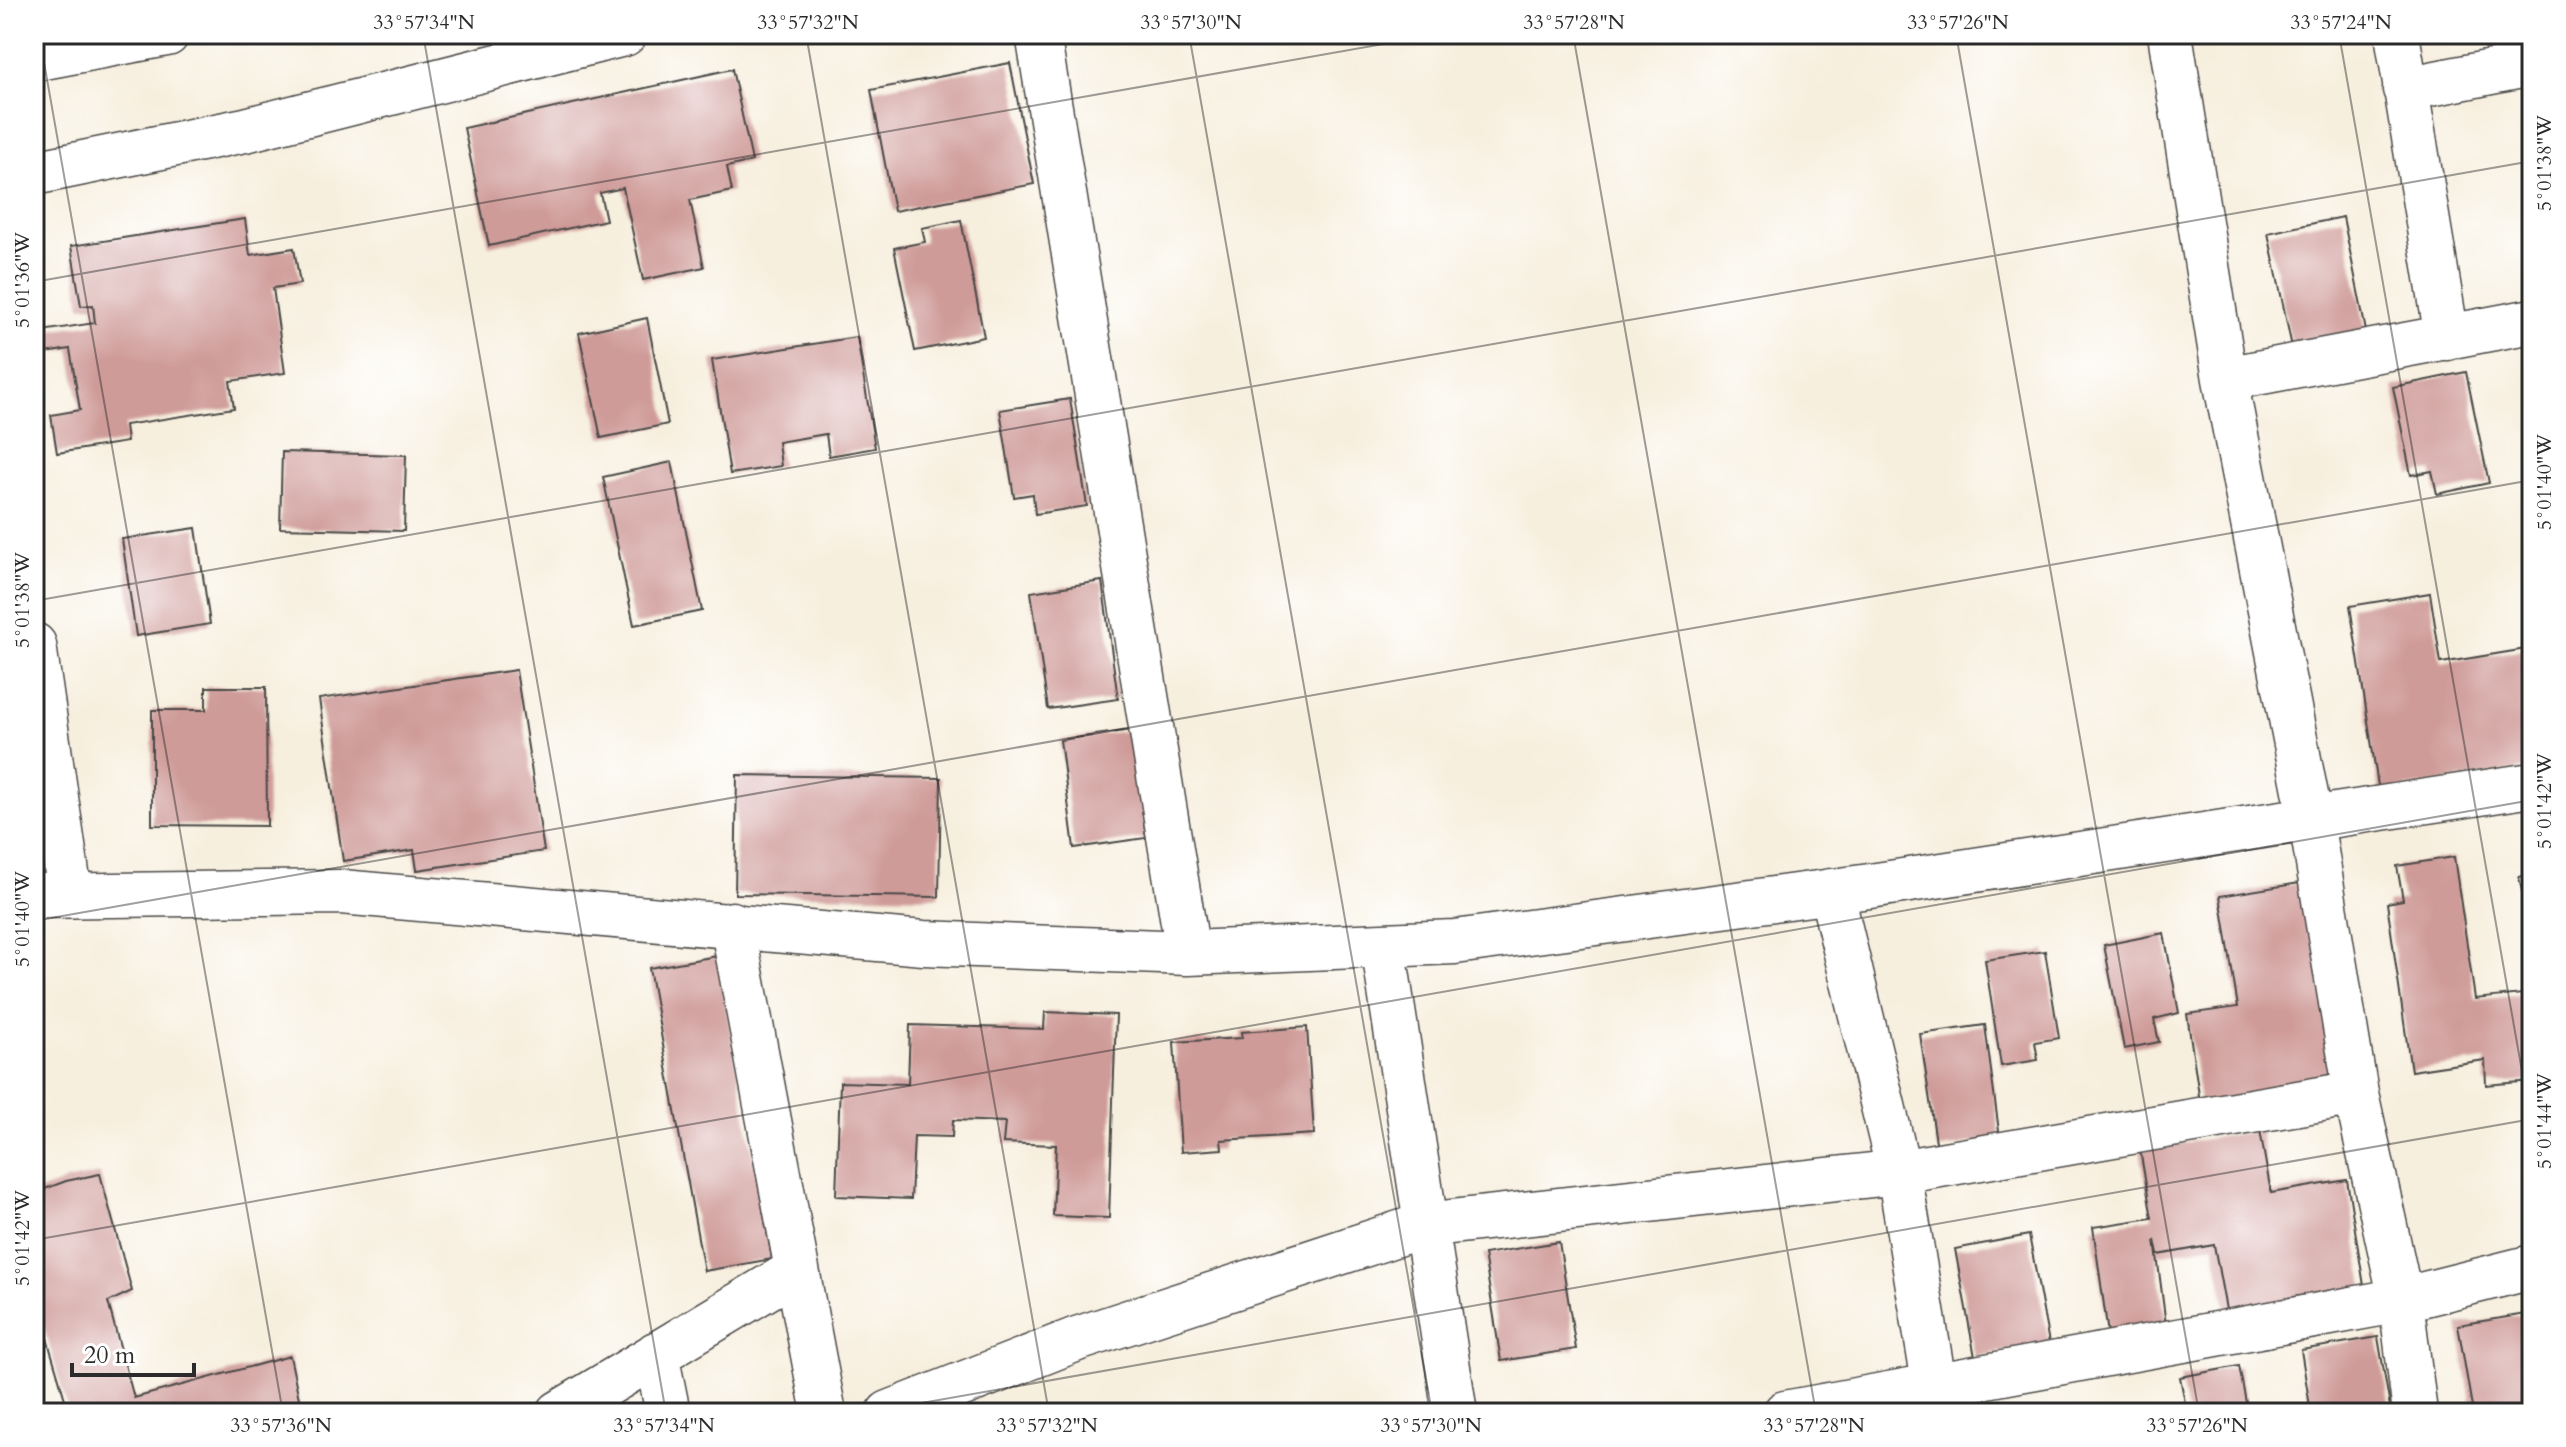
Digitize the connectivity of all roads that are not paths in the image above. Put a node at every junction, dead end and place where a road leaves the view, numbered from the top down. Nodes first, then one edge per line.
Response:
1 (167, 34) edge
2 (624, 34) edge
3 (1038, 34) edge
4 (2170, 34) edge
5 (2397, 34) edge
6 (34, 59) edge
7 (2532, 64) edge
8 (2405, 89) junction
9 (34, 173) edge
10 (2532, 321) edge
11 (2447, 338) junction
12 (2225, 379) junction
13 (34, 645) edge
14 (2532, 785) edge
15 (2311, 821) junction
16 (1831, 891) junction
17 (52, 895) edge
18 (732, 924) junction
19 (1383, 945) junction
20 (1188, 953) junction
21 (2356, 1093) junction
22 (1899, 1172) junction
23 (1424, 1225) junction
24 (2532, 1267) edge
25 (797, 1270) junction
26 (2401, 1300) junction
27 (656, 1354) junction
28 (1938, 1400) edge
29 (559, 1413) edge
30 (668, 1413) edge
31 (824, 1413) edge
32 (889, 1413) edge
33 (1455, 1413) edge
34 (1785, 1413) edge
35 (2415, 1413) edge

1 - 6 street
2 - 9 street
3 - 20 street
4 - 12 street
5 - 8 street
7 - 8 street
8 - 11 street
10 - 11 street
11 - 12 street
12 - 15 street
13 - 17 street
14 - 15 street
15 - 16 street
15 - 21 street
16 - 19 street
16 - 22 street
17 - 18 street
18 - 20 street
18 - 25 street
19 - 20 street
19 - 23 street
21 - 22 street
21 - 26 street
22 - 23 street
22 - 28 street
23 - 32 street
23 - 33 street
24 - 26 street
25 - 27 street
25 - 31 street
26 - 28 street
26 - 35 street
27 - 29 street
27 - 30 street
28 - 34 street

